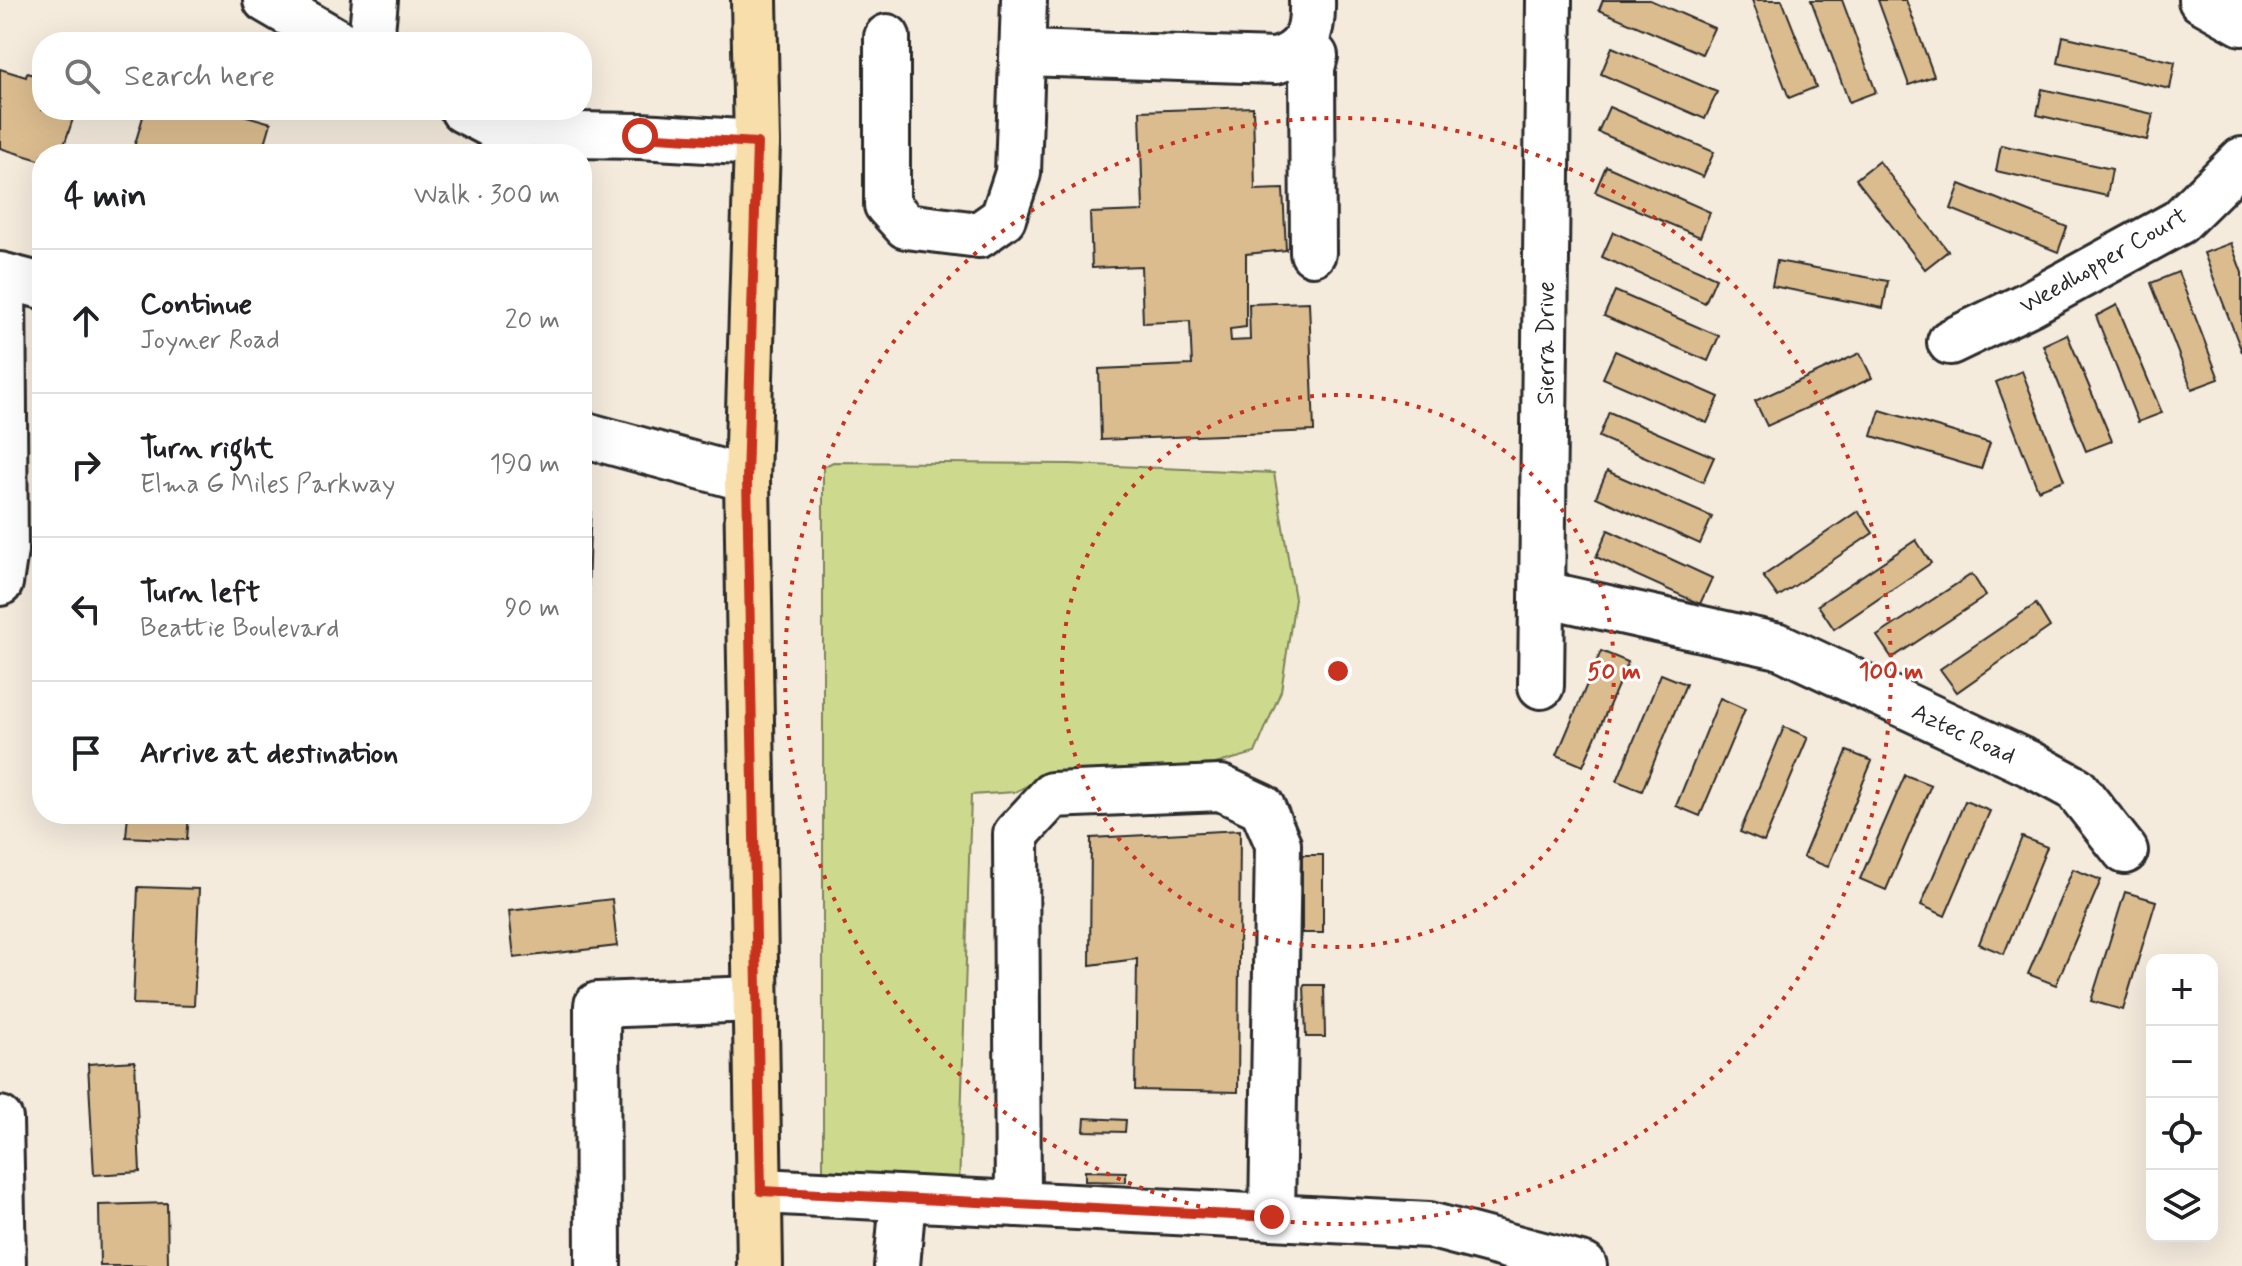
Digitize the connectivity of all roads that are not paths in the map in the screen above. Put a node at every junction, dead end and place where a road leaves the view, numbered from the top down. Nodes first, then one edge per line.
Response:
1 (266, 0) edge
2 (375, 0) edge
3 (754, 0) edge
4 (1024, 0) edge
5 (1312, 0) edge
6 (1549, 0) edge
7 (2201, 0) edge
8 (2242, 23) edge
9 (321, 32) edge
10 (372, 32) edge
11 (887, 37) dead end
12 (1302, 46) junction
13 (1023, 53) junction
14 (466, 120) edge
15 (482, 120) edge
16 (757, 143) junction
17 (474, 144) edge
18 (2242, 160) edge
19 (1313, 253) dead end
20 (15, 279) edge
21 (1950, 342) dead end
22 (592, 437) edge
23 (747, 479) junction
24 (0, 583) edge
25 (1544, 594) junction
26 (1541, 686) dead end
27 (2125, 851) dead end
28 (755, 999) junction
29 (0, 1119) edge
30 (761, 1191) junction
31 (903, 1199) junction
32 (1018, 1204) junction
33 (1272, 1217) junction
34 (3, 1266) edge
35 (598, 1266) edge
36 (760, 1266) edge
37 (897, 1266) edge
38 (1584, 1266) edge

1 - 9 street
2 - 10 street
3 - 16 main road
4 - 13 street
5 - 12 street
6 - 25 street, Sierra Drive
7 - 8 street
11 - 13 street
12 - 13 street
12 - 19 street
14 - 17 street
15 - 16 street
16 - 23 main road
18 - 21 street, Weedhopper Court
20 - 24 street
22 - 23 street
23 - 28 main road
25 - 26 street, Sierra Drive
25 - 27 street, Aztec Road
28 - 30 main road
28 - 35 street
29 - 34 street
30 - 31 street
30 - 36 main road
31 - 32 street
31 - 37 street
32 - 33 street
32 - 33 street
33 - 38 street

